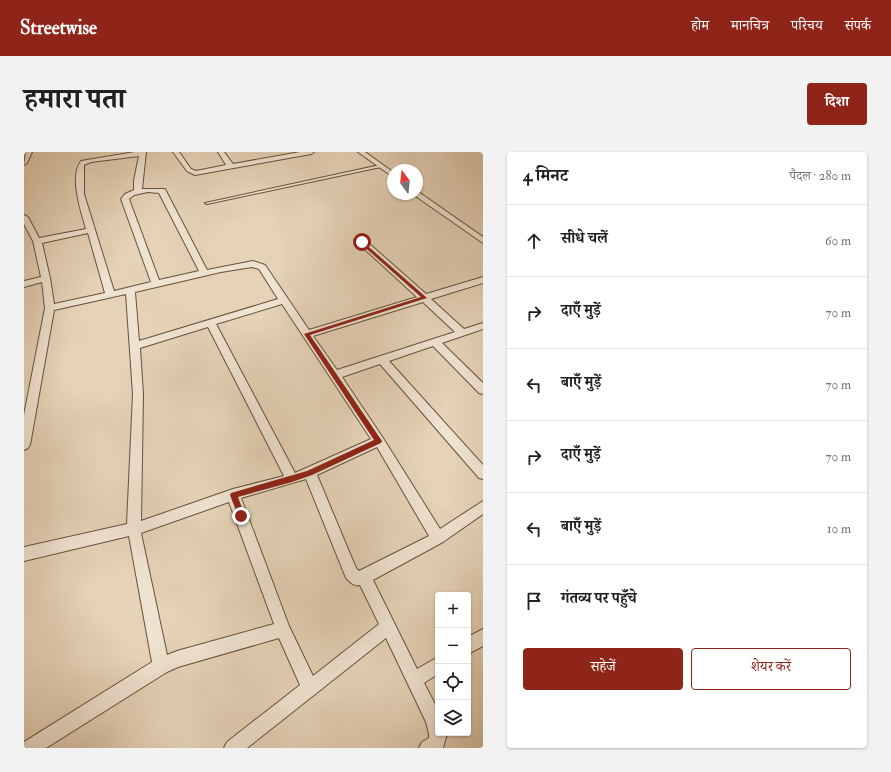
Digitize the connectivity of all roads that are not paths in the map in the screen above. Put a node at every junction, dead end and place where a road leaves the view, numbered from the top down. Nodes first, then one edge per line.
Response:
1 (29, 152) edge
2 (143, 152) edge
3 (176, 152) edge
4 (221, 152) edge
5 (264, 152) edge
6 (307, 152) edge
7 (361, 152) edge
8 (271, 159) junction
9 (24, 164) edge
10 (231, 166) junction
11 (380, 166) junction
12 (387, 171) edge
13 (138, 192) junction
14 (423, 197) edge
15 (207, 203) dead end
16 (24, 217) edge
17 (91, 230) junction
18 (37, 241) junction
19 (483, 241) edge
20 (362, 242) dead end
21 (204, 273) junction
22 (46, 278) junction
23 (483, 280) edge
24 (24, 284) edge
25 (156, 284) junction
26 (130, 290) junction
27 (110, 294) junction
28 (425, 298) junction
29 (284, 300) junction
30 (50, 308) junction
31 (211, 324) junction
32 (482, 328) edge
33 (463, 333) junction
34 (307, 334) junction
35 (435, 342) junction
36 (135, 346) junction
37 (382, 360) junction
38 (335, 375) junction
39 (483, 390) edge
40 (25, 439) edge
41 (378, 441) junction
42 (310, 473) junction
43 (483, 474) edge
44 (292, 479) junction
45 (233, 495) junction
46 (483, 507) edge
47 (134, 529) junction
48 (438, 538) junction
49 (24, 554) edge
50 (364, 577) junction
51 (388, 627) junction
52 (283, 629) junction
53 (483, 637) edge
54 (471, 644) edge
55 (161, 666) junction
56 (435, 667) edge
57 (414, 680) junction
58 (310, 688) junction
59 (30, 748) edge
60 (233, 748) edge
61 (428, 748) edge

1 - 9 street
2 - 13 street
2 - 17 street
3 - 10 street
4 - 10 street
5 - 8 street
6 - 8 street
7 - 11 street
8 - 10 street
11 - 12 street
11 - 15 lane
13 - 21 street
13 - 25 street
14 - 19 street
16 - 18 street
17 - 18 street
17 - 27 street
18 - 22 street
20 - 28 street
21 - 25 street
21 - 29 street
22 - 24 street
22 - 30 street
23 - 28 street
25 - 26 street
26 - 27 street
26 - 36 street
27 - 30 street
28 - 33 street
28 - 34 street
29 - 31 street
29 - 34 street
30 - 40 street
31 - 36 street
31 - 44 street
32 - 33 street
33 - 35 street
34 - 38 street
35 - 37 street
35 - 39 street
36 - 47 street
37 - 38 street
37 - 43 street
38 - 41 street
41 - 42 street
41 - 48 street
42 - 44 street
42 - 50 street
44 - 45 street
45 - 47 street
45 - 52 street
46 - 48 street
47 - 49 street
47 - 55 street
48 - 50 street
50 - 51 street
51 - 57 street
51 - 58 street
52 - 55 street
52 - 58 street
53 - 54 street
55 - 59 street
56 - 57 street
57 - 61 street
58 - 60 street

